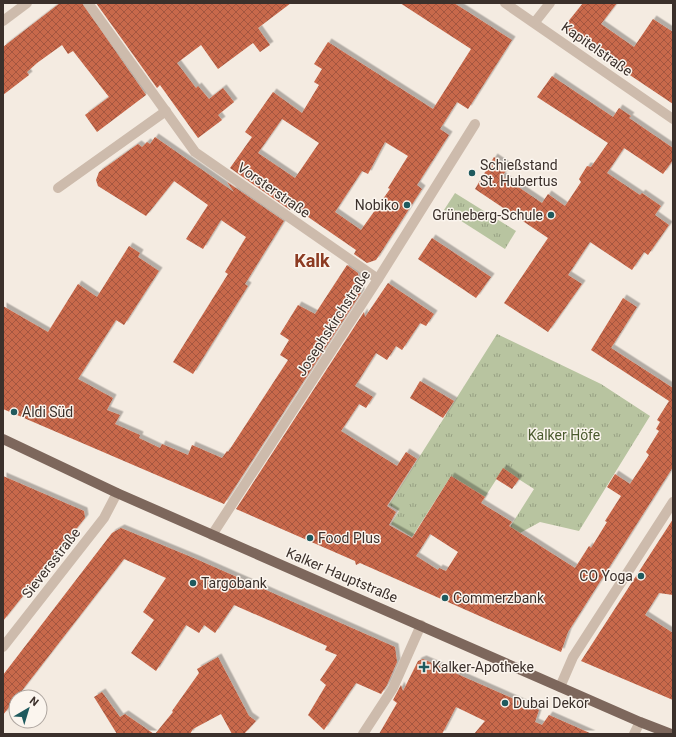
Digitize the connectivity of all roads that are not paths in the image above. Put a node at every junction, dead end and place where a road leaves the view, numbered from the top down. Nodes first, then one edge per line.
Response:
1 (27, 3) edge
2 (88, 3) edge
3 (505, 3) edge
4 (550, 3) edge
5 (3, 21) edge
6 (535, 22) junction
7 (166, 111) junction
8 (673, 119) edge
9 (475, 124) dead end
10 (58, 188) dead end
11 (378, 279) junction
12 (3, 439) edge
13 (117, 493) junction
14 (673, 502) edge
15 (212, 535) junction
16 (421, 625) junction
17 (3, 647) edge
18 (560, 687) junction
19 (640, 722) junction
20 (362, 734) edge
21 (634, 734) edge
22 (671, 734) edge

1 - 5 street
2 - 7 street, Vorsterstraße
3 - 6 street, Kapitelstraße
4 - 6 street
6 - 8 street, Kapitelstraße
7 - 10 street
7 - 11 street, Vorsterstraße
9 - 11 street, Josephskirchstraße
11 - 15 street, Josephskirchstraße
12 - 13 main road, Kalker Hauptstraße
13 - 15 main road, Kalker Hauptstraße
13 - 17 street, Sieversstraße
14 - 18 street
15 - 16 main road, Kalker Hauptstraße
16 - 18 main road, Kalker Hauptstraße
16 - 20 street
18 - 19 main road, Kalker Hauptstraße
19 - 21 street
19 - 22 main road, Kalker Hauptstraße

